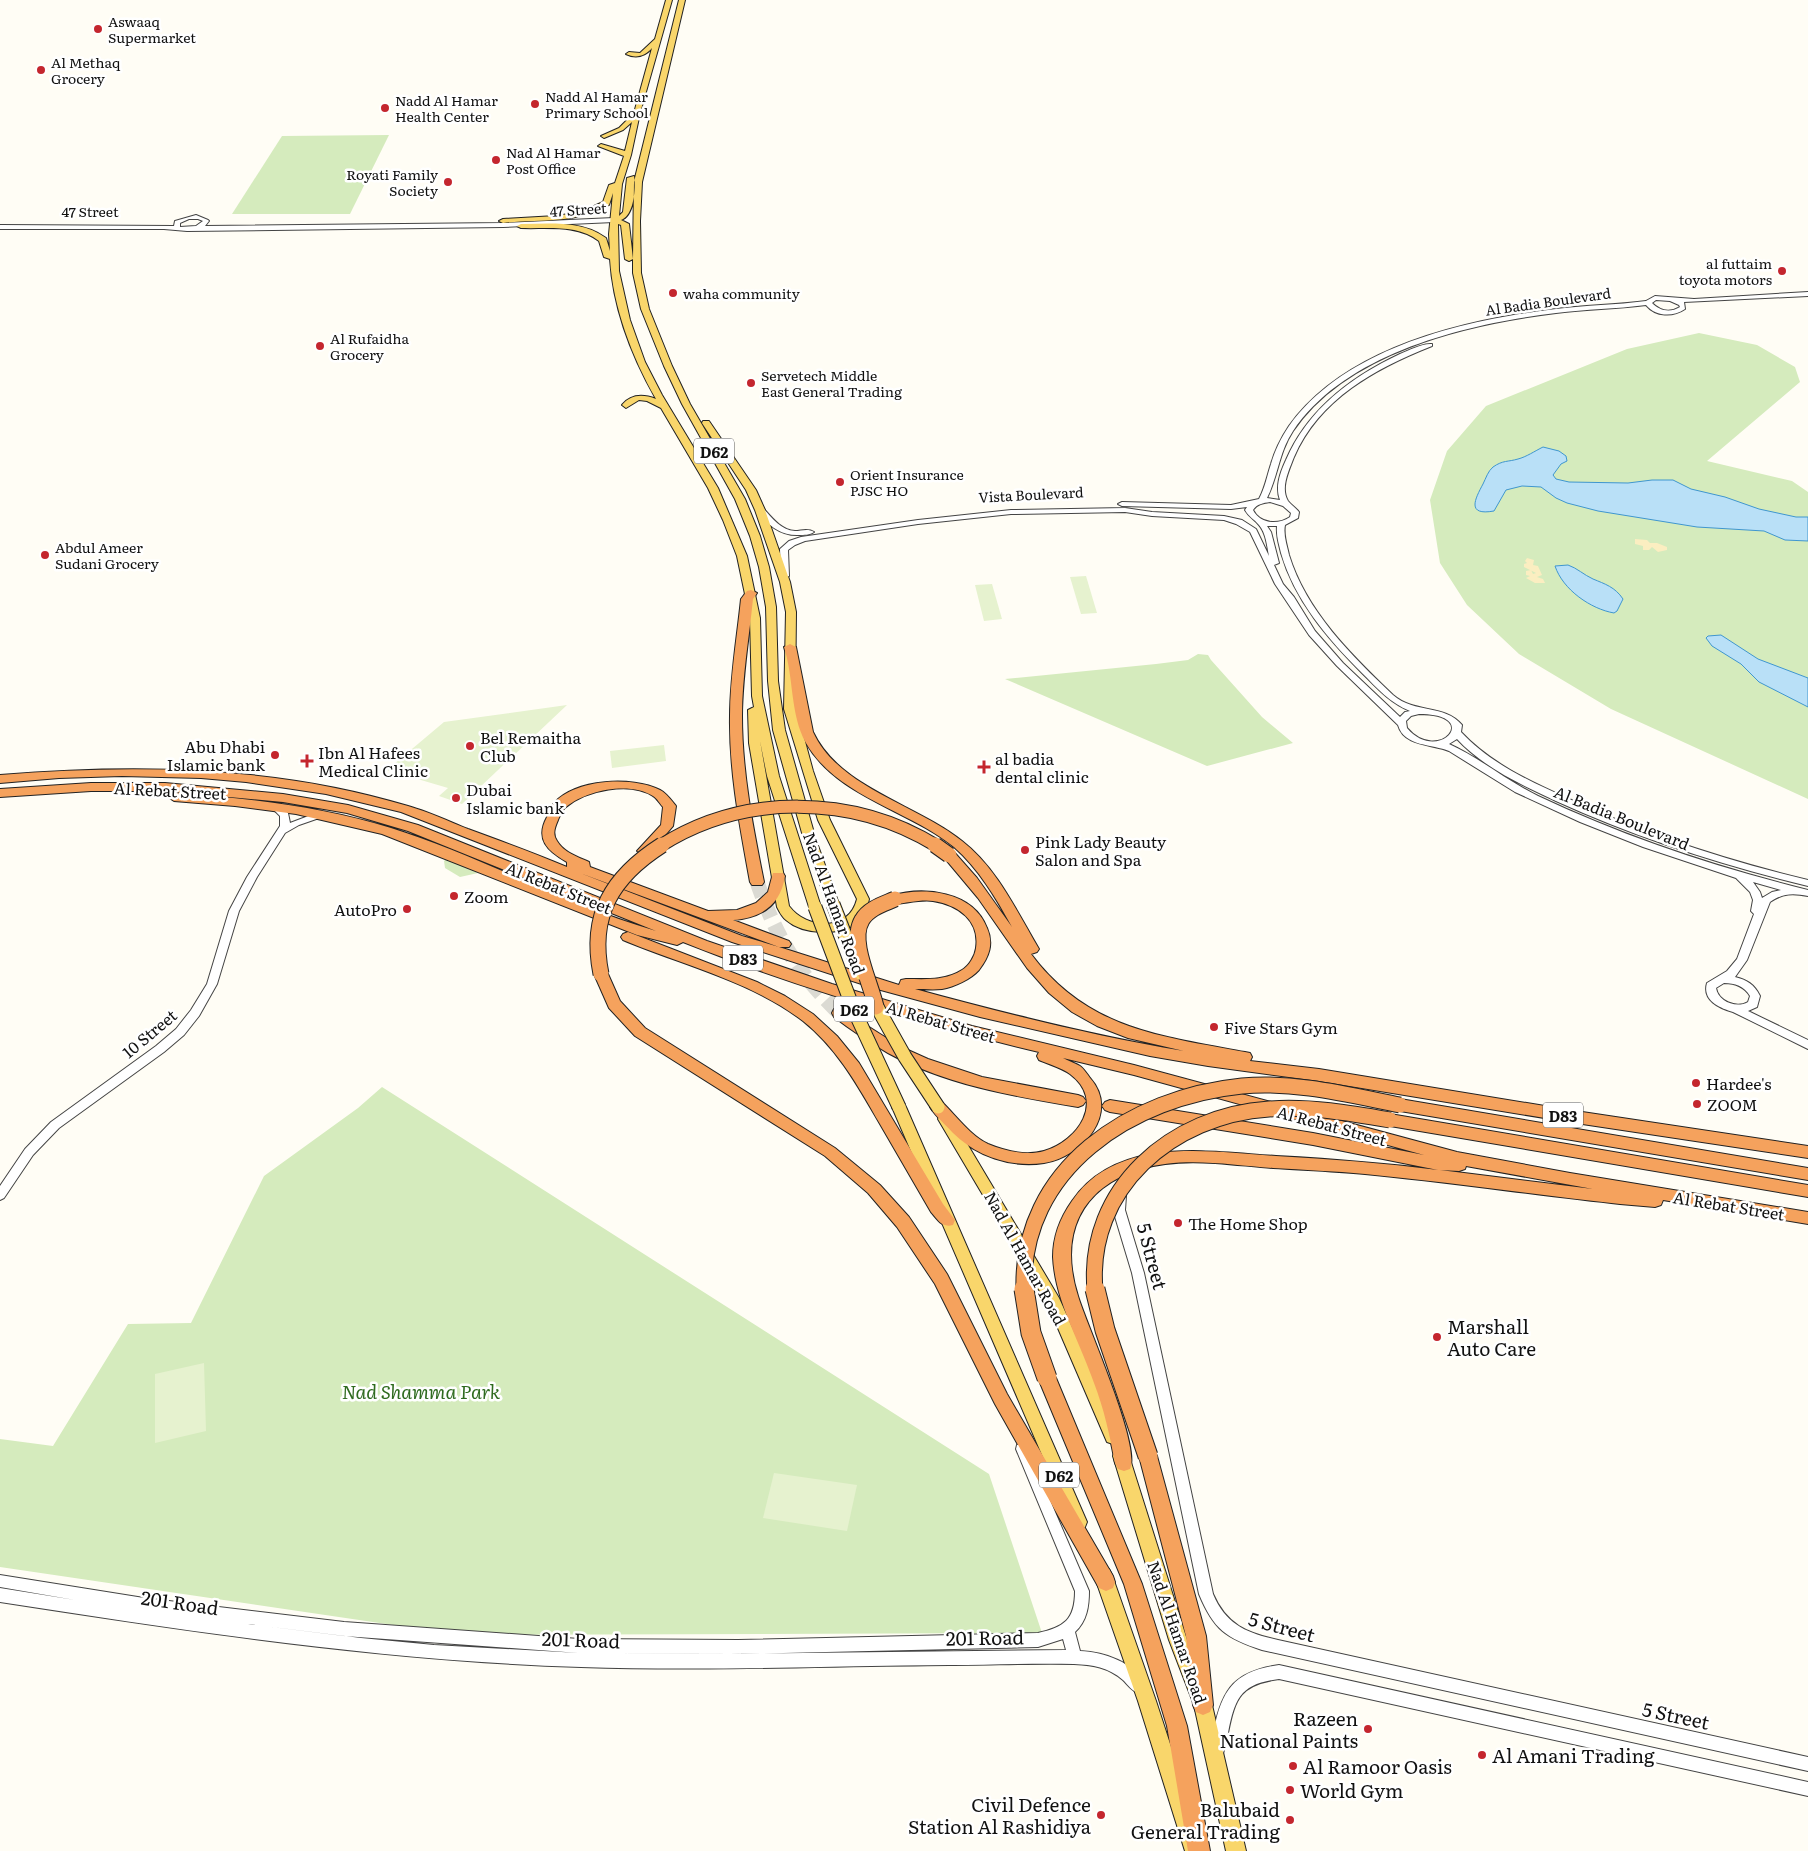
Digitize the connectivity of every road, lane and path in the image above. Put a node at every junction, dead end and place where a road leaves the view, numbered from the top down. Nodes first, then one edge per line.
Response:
1 (669, 0) edge
2 (682, 0) edge
3 (659, 38) junction
4 (628, 54) dead end
5 (657, 107) junction
6 (637, 114) junction
7 (604, 136) dead end
8 (600, 150) dead end
9 (628, 155) junction
10 (622, 169) junction
11 (206, 219) junction
12 (614, 220) junction
13 (0, 223) edge
14 (503, 223) junction
15 (178, 224) junction
16 (0, 227) edge
17 (197, 228) junction
18 (615, 271) junction
19 (1808, 294) edge
20 (642, 298) junction
21 (1808, 299) edge
22 (1675, 300) junction
23 (1648, 303) junction
24 (1683, 308) junction
25 (1655, 309) junction
26 (686, 404) junction
27 (626, 405) dead end
28 (665, 407) junction
29 (1258, 502) junction
30 (1286, 504) junction
31 (760, 510) junction
32 (1261, 522) junction
33 (1282, 523) junction
34 (859, 527) junction
35 (785, 582) junction
36 (751, 593) junction
37 (1292, 602) junction
38 (790, 647) junction
39 (757, 696) junction
40 (789, 702) junction
41 (1419, 711) junction
42 (1402, 724) junction
43 (1457, 733) junction
44 (1436, 743) junction
45 (0, 772) edge
46 (790, 772) junction
47 (0, 779) edge
48 (7, 792) edge
49 (276, 807) junction
50 (319, 815) junction
51 (282, 832) junction
52 (635, 866) junction
53 (1738, 875) junction
54 (778, 876) junction
55 (615, 882) junction
56 (757, 882) tunnel mouth
57 (1808, 883) edge
58 (1794, 890) junction
59 (1808, 893) edge
60 (558, 901) junction
61 (681, 907) junction
62 (1757, 919) junction
63 (702, 944) junction
64 (1742, 960) junction
65 (1723, 979) junction
66 (906, 984) junction
67 (1745, 985) junction
68 (1050, 986) junction
69 (1753, 1004) junction
70 (876, 1007) junction
71 (1735, 1009) junction
72 (838, 1013) tunnel mouth
73 (1775, 1029) junction
74 (972, 1031) junction
75 (1061, 1031) junction
76 (1808, 1045) edge
77 (1319, 1075) junction
78 (1078, 1101) dead end
79 (1110, 1106) dead end
80 (938, 1107) junction
81 (1808, 1152) edge
82 (1177, 1157) junction
83 (1487, 1165) junction
84 (1808, 1174) edge
85 (1808, 1191) edge
86 (0, 1195) edge
87 (1758, 1210) junction
88 (1808, 1218) edge
89 (947, 1220) junction
90 (1001, 1399) junction
91 (1124, 1463) junction
92 (0, 1581) edge
93 (1106, 1582) junction
94 (0, 1595) edge
95 (1067, 1630) junction
96 (1074, 1656) junction
97 (1147, 1701) junction
98 (1203, 1705) junction
99 (1216, 1760) junction
100 (1808, 1764) edge
101 (1808, 1788) edge
102 (1195, 1851) edge
103 (1199, 1851) edge
104 (1236, 1851) edge

1 - 3 main road, Nad Al Hamar Road / D62
2 - 5 main road, Nad Al Hamar Road / D62
3 - 4 main road
3 - 6 main road, Nad Al Hamar Road / D62
5 - 12 main road
5 - 20 main road, Nad Al Hamar Road / D62
6 - 7 main road
6 - 9 main road, Nad Al Hamar Road / D62
8 - 9 main road
9 - 10 main road, Nad Al Hamar Road / D62
10 - 12 main road, Nad Al Hamar Road / D62
10 - 14 main road
11 - 14 street, 47 Street
11 - 15 street, 47 Street
11 - 17 street
12 - 14 street, 47 Street
12 - 18 main road, Nad Al Hamar Road / D62
12 - 20 main road
13 - 15 street, 47 Street
14 - 17 street, 47 Street
14 - 18 main road
15 - 16 street, 47 Street
15 - 17 street, 47 Street
18 - 28 main road, Nad Al Hamar Road / D62
19 - 22 street
20 - 26 main road, Nad Al Hamar Road / D62
21 - 24 street
22 - 23 street, Al Badia Boulevard
22 - 24 street
23 - 25 street
23 - 29 street, Al Badia Boulevard
24 - 25 street, Al Badia Boulevard
25 - 30 street, Al Badia Boulevard
26 - 31 main road
26 - 46 main road, Nad Al Hamar Road / D62
27 - 28 main road
28 - 36 main road, Nad Al Hamar Road / D62
29 - 30 street, Vista Boulevard
29 - 32 street
29 - 34 street, Vista Boulevard
30 - 33 street, Al Badia Boulevard
31 - 34 street, Vista Boulevard
31 - 35 main road
32 - 33 street
32 - 37 street
33 - 41 street
34 - 35 street, Vista Boulevard
34 - 37 street, Vista Boulevard
35 - 38 main road
36 - 39 main road, Nad Al Hamar Road / D62
36 - 56 highway
37 - 42 street
38 - 40 main road
38 - 68 highway
39 - 54 main road
39 - 89 main road, Nad Al Hamar Road / D62, bridge
40 - 46 main road
40 - 54 main road
41 - 42 street
41 - 43 street, Al Badia Boulevard
42 - 44 street, Al Badia Boulevard
43 - 44 street
43 - 57 street, Al Badia Boulevard
44 - 53 street, Al Badia Boulevard
45 - 55 highway
46 - 70 main road, Nad Al Hamar Road / D62, bridge
47 - 75 highway, Al Rebat Street / D83
48 - 49 highway
48 - 63 highway, Al Rebat Street / D83
49 - 50 highway
49 - 51 street
50 - 51 street, 10 Street
50 - 60 highway
51 - 86 street, 10 Street
52 - 55 highway
52 - 68 highway, bridge
52 - 90 highway, bridge
53 - 58 street, Al Badia Boulevard
53 - 62 street
54 - 61 highway
55 - 61 highway
58 - 59 street, Al Badia Boulevard
58 - 62 street
60 - 63 highway
60 - 89 highway
61 - 66 highway
62 - 64 street
63 - 74 highway, Al Rebat Street / D83
64 - 65 street
64 - 67 street
65 - 67 street
65 - 71 street
66 - 70 highway, bridge
66 - 75 highway
67 - 69 street
68 - 77 highway
69 - 71 street
69 - 73 street
70 - 80 main road, Nad Al Hamar Road / D62, bridge
71 - 73 street
72 - 78 highway
73 - 76 street
74 - 80 highway
74 - 83 highway, Al Rebat Street / D83
75 - 77 highway, Al Rebat Street / D83
77 - 81 highway, Al Rebat Street / D83
79 - 83 highway
80 - 91 main road, Nad Al Hamar Road / D62
82 - 87 highway
82 - 91 highway
82 - 100 street, 5 Street
83 - 87 highway, Al Rebat Street / D83
84 - 103 highway, D83, bridge
85 - 98 highway, Al Rebat Street / D83, bridge
87 - 88 highway, Al Rebat Street / D83
89 - 93 main road, Nad Al Hamar Road / D62
90 - 93 highway
90 - 95 street
91 - 98 main road, Nad Al Hamar Road / D62
92 - 95 street, 201 Road
93 - 97 main road, Nad Al Hamar Road / D62
94 - 96 street, 201 Road
95 - 96 street
96 - 97 street, 201 Road
97 - 102 main road, Nad Al Hamar Road / D62
98 - 99 main road, Nad Al Hamar Road / D62
99 - 101 street
99 - 104 main road, Nad Al Hamar Road / D62

